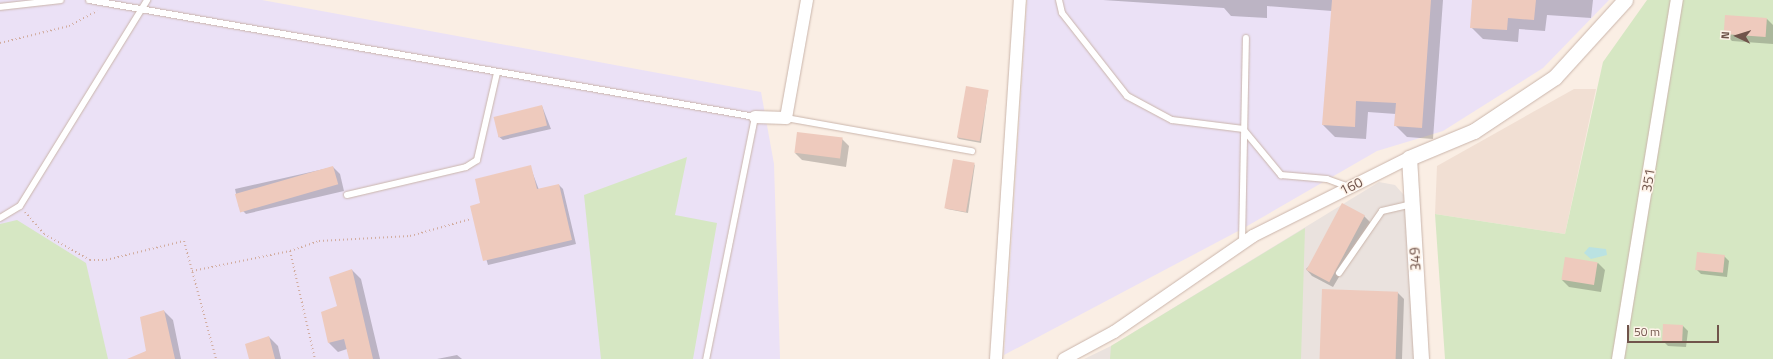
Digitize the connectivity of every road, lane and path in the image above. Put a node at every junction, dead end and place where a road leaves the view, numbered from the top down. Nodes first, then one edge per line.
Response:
1 (61, 0) edge
2 (89, 0) edge
3 (147, 0) edge
4 (807, 0) edge
5 (1020, 0) edge
6 (1059, 0) edge
7 (1625, 0) edge
8 (1677, 0) edge
9 (110, 4) junction
10 (0, 7) edge
11 (142, 10) junction
12 (1246, 38) dead end
13 (0, 43) edge
14 (497, 73) junction
15 (755, 117) junction
16 (786, 118) junction
17 (1243, 129) junction
18 (972, 150) dead end
19 (1409, 158) junction
20 (1349, 187) junction
21 (347, 195) dead end
22 (1412, 204) junction
23 (20, 206) junction
24 (0, 218) edge
25 (471, 218) dead end
26 (1242, 243) junction
27 (290, 251) junction
28 (192, 271) junction
29 (1339, 273) dead end
30 (216, 359) edge
31 (315, 359) edge
32 (706, 359) edge
33 (996, 359) edge
34 (1064, 359) edge
35 (1421, 359) edge
36 (1618, 359) edge

1 - 10 lane
2 - 9 lane
3 - 11 lane
4 - 16 street
5 - 33 street
6 - 17 lane
7 - 19 street, 160
8 - 36 street, 351
9 - 11 lane
9 - 13 path
11 - 14 lane
11 - 23 lane
12 - 17 lane
14 - 15 lane
14 - 21 lane
15 - 16 street
15 - 32 lane
16 - 18 lane
17 - 20 lane
17 - 26 lane
19 - 20 street, 160
19 - 22 street, 349
20 - 26 street, 160
22 - 29 lane
22 - 35 street, 349
23 - 24 lane
23 - 28 path
25 - 27 path
26 - 34 street, 160
27 - 28 path
27 - 31 path
28 - 30 path

